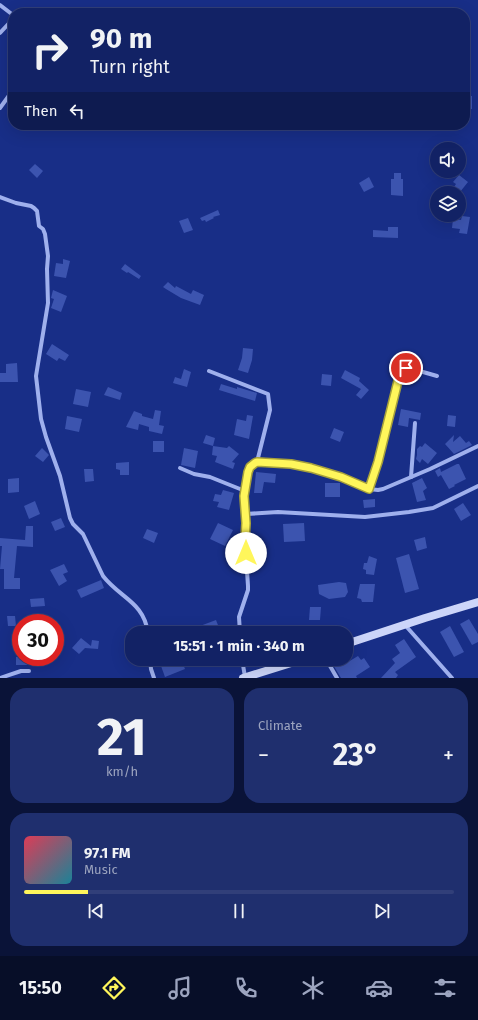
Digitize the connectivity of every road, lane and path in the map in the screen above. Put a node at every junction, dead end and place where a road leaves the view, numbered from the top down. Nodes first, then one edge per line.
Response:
1 (0, 5) edge
2 (8, 11) edge
3 (8, 24) edge
4 (0, 32) edge
5 (8, 97) edge
6 (0, 108) edge
7 (0, 197) edge
8 (209, 371) dead end
9 (437, 376) dead end
10 (415, 424) dead end
11 (478, 446) edge
12 (257, 462) junction
13 (180, 468) dead end
14 (411, 477) junction
15 (478, 486) edge
16 (369, 489) junction
17 (245, 490) junction
18 (246, 514) junction
19 (478, 602) edge
20 (405, 625) junction
21 (146, 626) edge
22 (240, 626) edge
23 (353, 642) edge
24 (150, 666) edge
25 (245, 666) edge
26 (283, 666) edge
27 (330, 666) edge
28 (29, 671) dead end
29 (249, 677) edge
30 (0, 678) edge
31 (154, 678) edge
32 (337, 678) edge
33 (452, 678) edge

1 - 2 street
3 - 4 street
5 - 6 street
7 - 21 street
8 - 12 street
9 - 16 street
10 - 14 street
11 - 14 street
12 - 16 street
12 - 17 street
13 - 17 street
14 - 16 street
15 - 18 street
17 - 18 street
18 - 22 street
19 - 20 street
20 - 23 street
20 - 33 street
24 - 31 street
25 - 29 street
26 - 29 street
27 - 32 street
28 - 30 street

